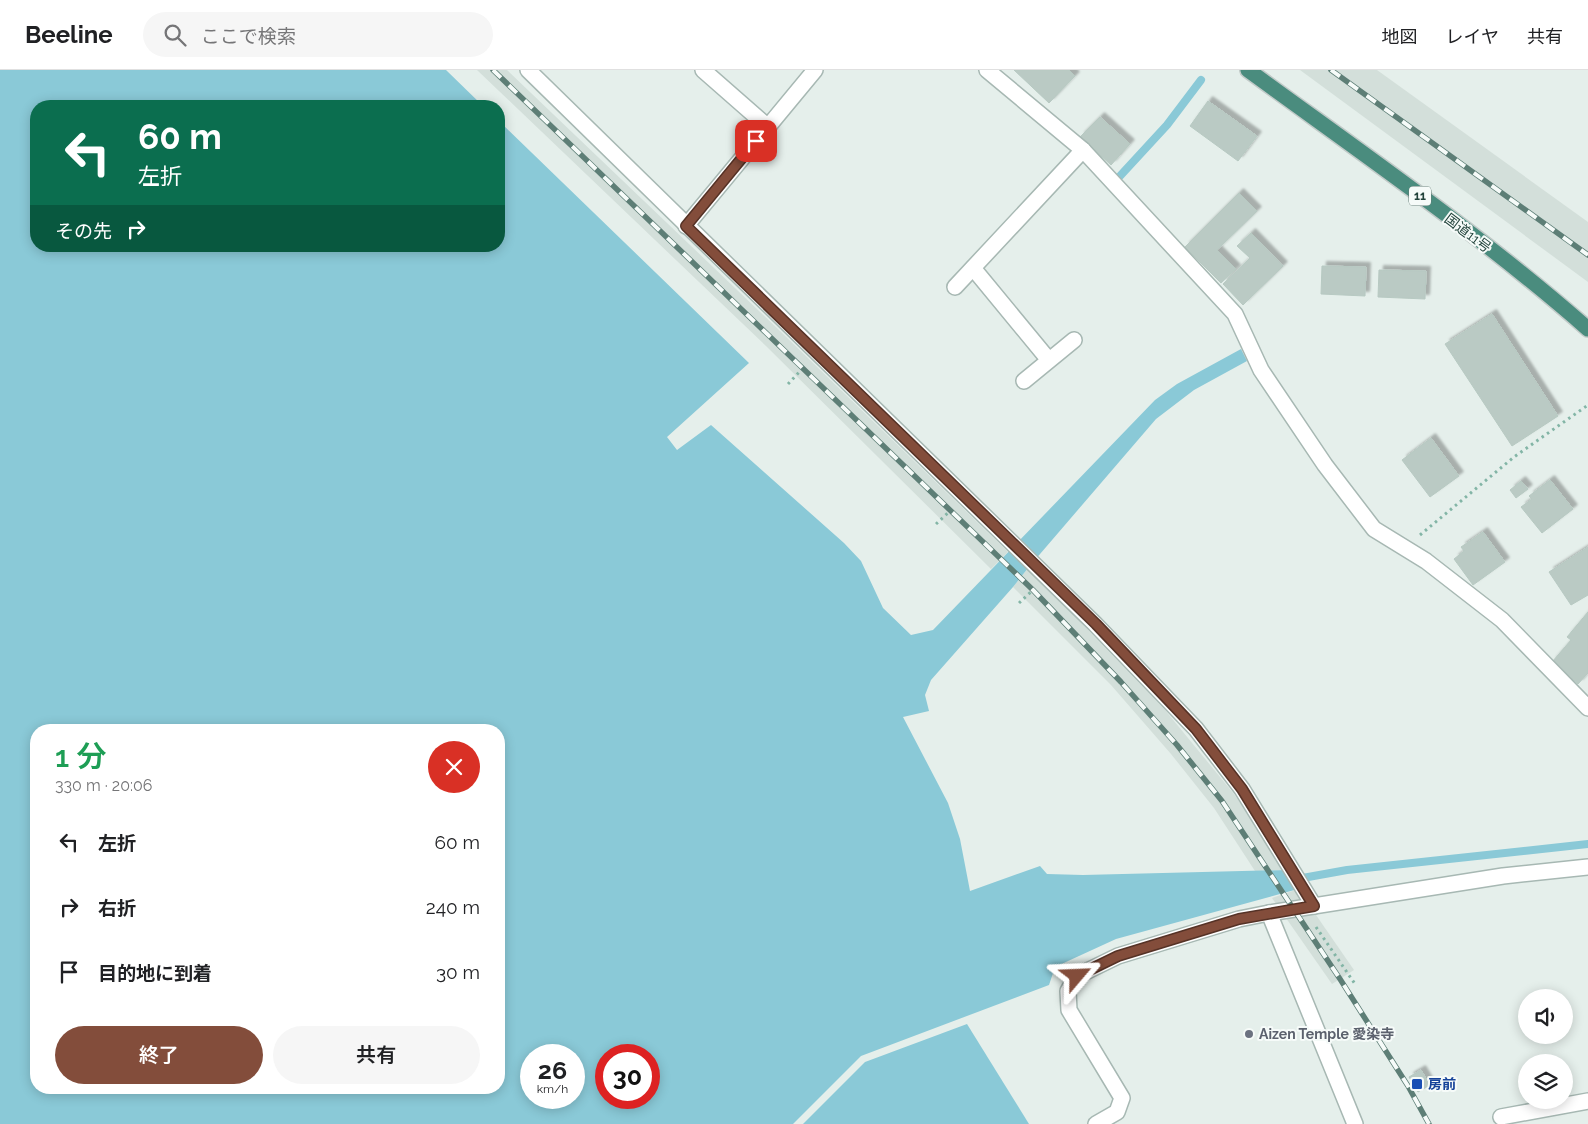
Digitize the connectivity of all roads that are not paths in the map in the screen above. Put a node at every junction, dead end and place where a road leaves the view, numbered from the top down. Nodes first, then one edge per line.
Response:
1 (528, 70) edge
2 (703, 70) edge
3 (815, 70) edge
4 (987, 70) edge
5 (1248, 70) edge
6 (768, 127) junction
7 (1083, 150) junction
8 (686, 226) junction
9 (973, 268) junction
10 (955, 287) dead end
11 (1588, 329) edge
12 (1074, 340) dead end
13 (1048, 359) junction
14 (1024, 381) dead end
15 (1588, 708) edge
16 (1588, 867) edge
17 (1309, 907) junction
18 (1270, 913) junction
19 (1588, 1101) edge
20 (1501, 1117) dead end
21 (1096, 1124) edge
22 (1355, 1124) edge

1 - 8 street
2 - 6 street
3 - 6 street
4 - 7 street
5 - 11 highway, 国道11号 / 11
6 - 8 street
7 - 9 street
7 - 15 street
8 - 17 street
9 - 10 street
9 - 13 street
12 - 13 street
13 - 14 street
16 - 17 street
17 - 18 street
18 - 21 street
18 - 22 street
19 - 20 street

